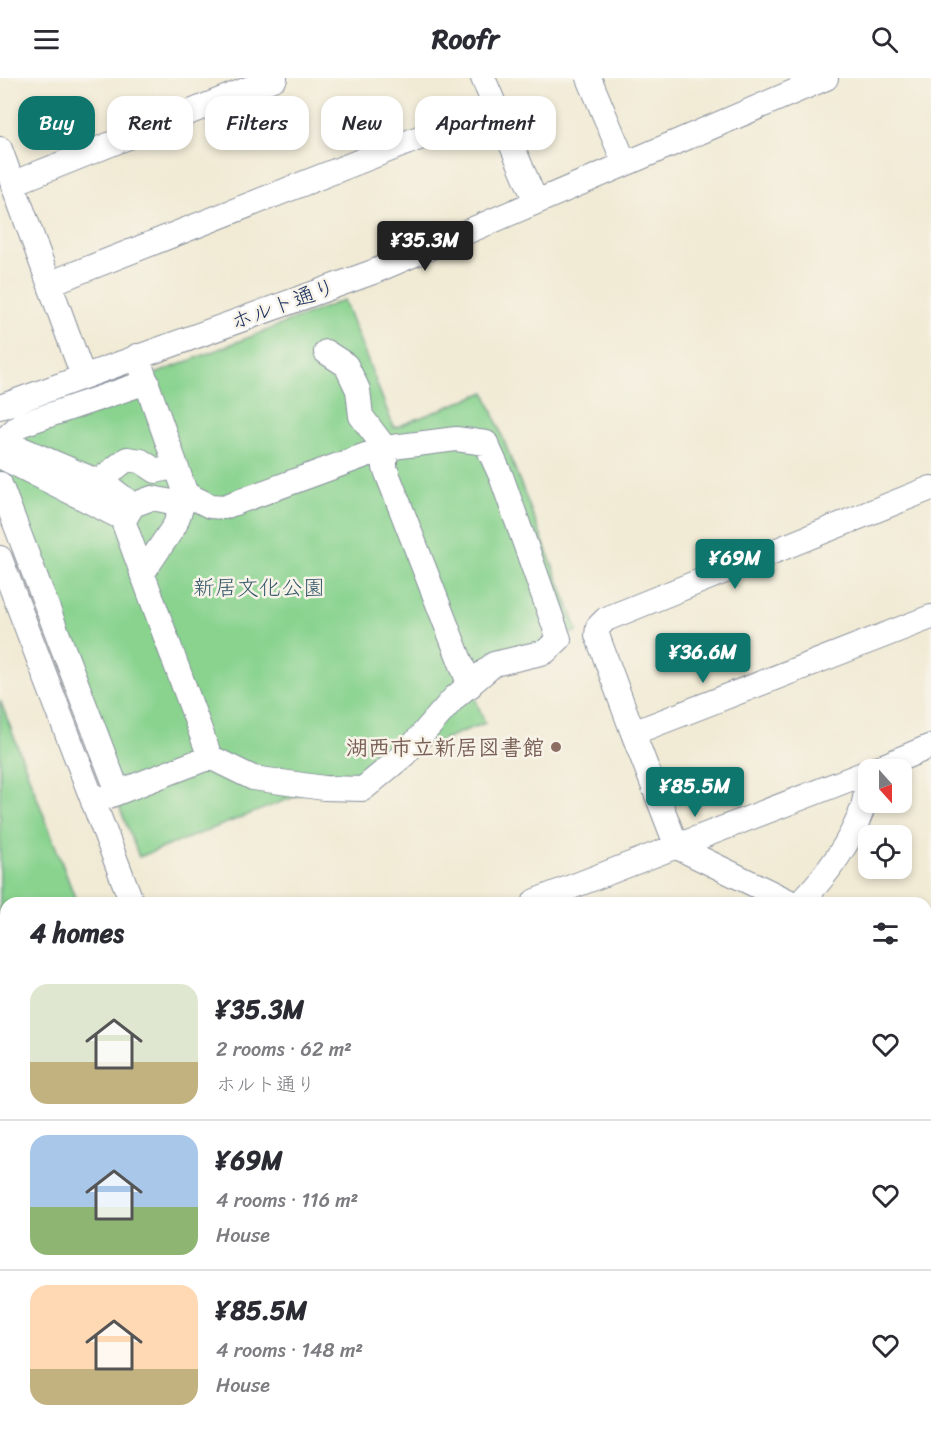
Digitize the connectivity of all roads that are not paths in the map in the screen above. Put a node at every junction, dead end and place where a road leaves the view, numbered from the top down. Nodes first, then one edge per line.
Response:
1 (275, 78) edge
2 (483, 78) edge
3 (589, 78) edge
4 (826, 78) edge
5 (490, 96) edge
6 (415, 140) edge
7 (0, 149) edge
8 (513, 150) edge
9 (625, 164) junction
10 (14, 183) junction
11 (536, 202) junction
12 (51, 283) junction
13 (326, 352) dead end
14 (137, 356) junction
15 (83, 376) junction
16 (147, 382) junction
17 (0, 407) edge
18 (1, 448) edge
19 (385, 448) junction
20 (176, 466) junction
21 (100, 480) junction
22 (0, 484) edge
23 (931, 488) edge
24 (184, 499) junction
25 (128, 514) junction
26 (0, 558) edge
27 (142, 574) junction
28 (931, 617) edge
29 (470, 686) junction
30 (633, 733) junction
31 (931, 746) edge
32 (210, 757) junction
33 (900, 759) edge
34 (858, 776) edge
35 (118, 792) junction
36 (93, 802) junction
37 (861, 813) edge
38 (676, 847) junction
39 (130, 897) edge
40 (547, 897) edge
41 (780, 897) edge
42 (806, 897) edge

1 - 10 street
2 - 5 street
3 - 9 street
4 - 9 street, ホルト通り
6 - 12 street
7 - 10 street
8 - 11 street
9 - 11 street, ホルト通り
10 - 12 street
11 - 14 street, ホルト通り
12 - 15 street
13 - 19 street
14 - 15 street, ホルト通り
14 - 16 street
15 - 17 street, ホルト通り
16 - 18 street
16 - 20 street
18 - 21 street
18 - 25 street
19 - 24 street
19 - 29 street
19 - 29 street
20 - 21 street
20 - 24 street
21 - 25 street
22 - 35 street
23 - 30 street
24 - 25 street
24 - 27 street
25 - 27 street
26 - 36 street
27 - 32 street
28 - 30 street
29 - 32 street
30 - 38 street
31 - 33 street
32 - 35 street
34 - 38 street
35 - 36 street
36 - 39 street
37 - 42 street
38 - 40 street
38 - 41 street

